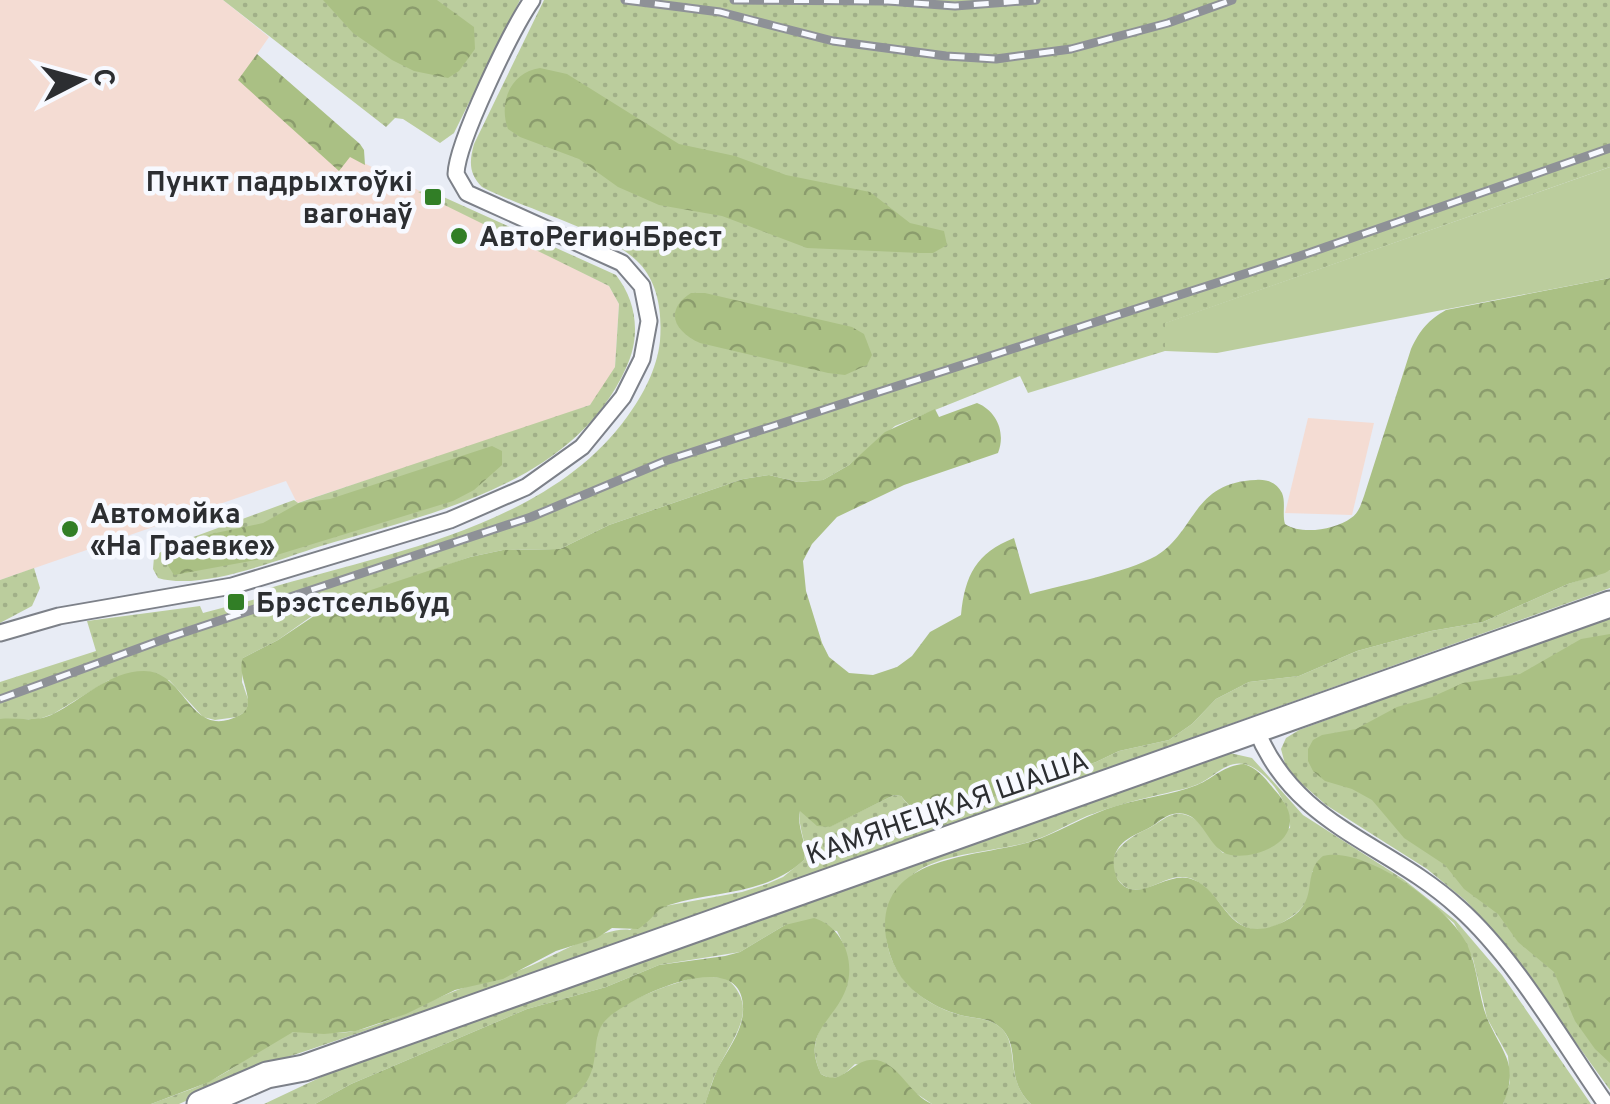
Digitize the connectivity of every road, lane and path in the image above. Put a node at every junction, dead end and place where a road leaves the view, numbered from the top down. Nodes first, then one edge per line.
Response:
1 (532, 0) edge
2 (1610, 604) edge
3 (0, 633) edge
4 (1256, 729) junction
5 (304, 1068) junction
6 (200, 1104) edge
7 (239, 1104) edge
8 (1606, 1104) edge

1 - 3 street
2 - 4 main road, КАМЯНЕЦКАЯ ШАША
4 - 5 main road, КАМЯНЕЦКАЯ ШАША
4 - 8 street
5 - 6 main road, КАМЯНЕЦКАЯ ШАША
5 - 7 main road, КАМЯНЕЦКАЯ ШАША

